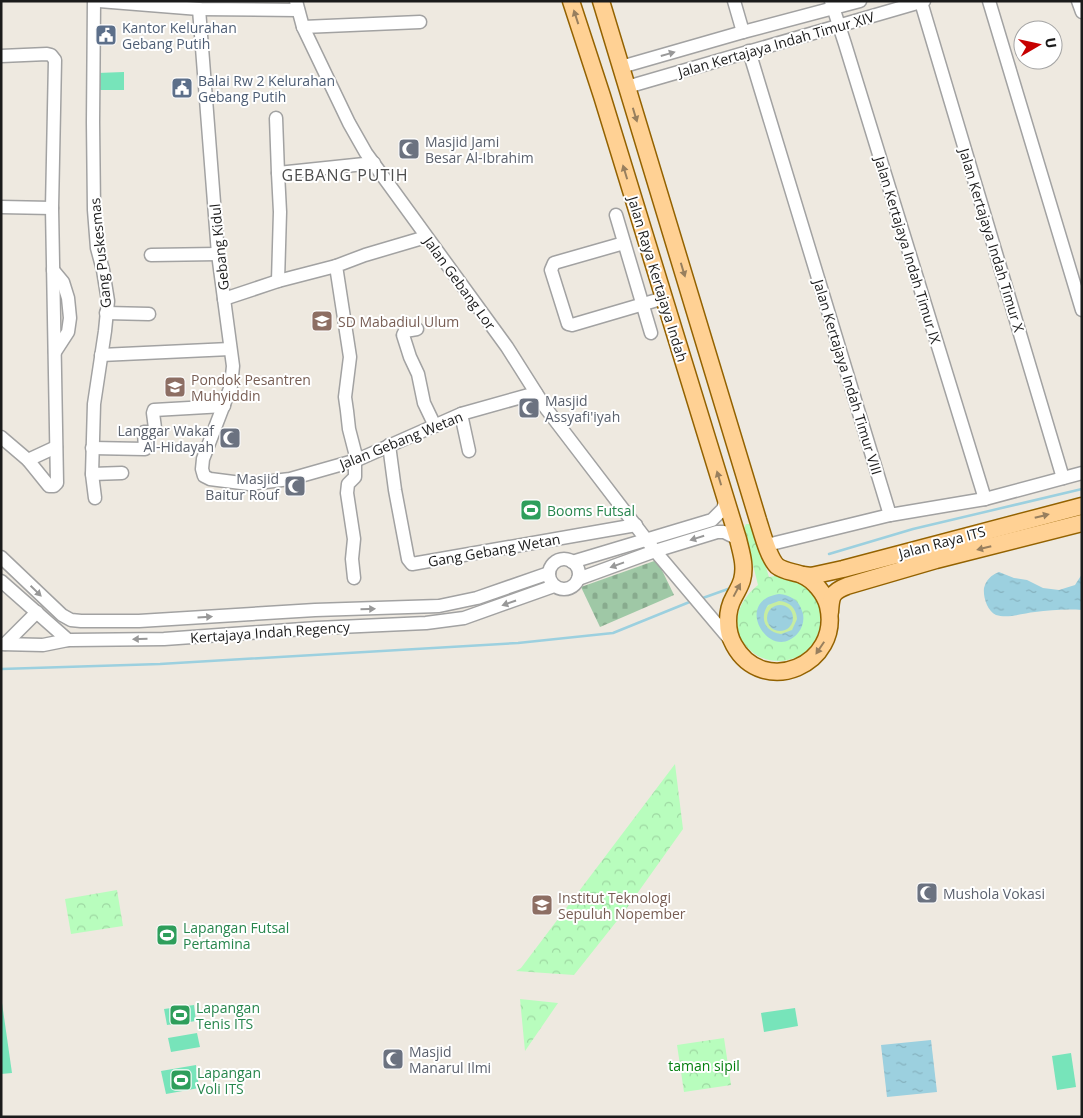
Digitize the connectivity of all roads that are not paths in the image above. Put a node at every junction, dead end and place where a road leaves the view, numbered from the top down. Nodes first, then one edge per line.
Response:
1 (94, 1) edge
2 (99, 1) edge
3 (571, 1) edge
4 (601, 1) edge
5 (734, 1) edge
6 (860, 1) edge
7 (989, 1) edge
8 (1078, 1) edge
9 (922, 2) edge
10 (832, 5) edge
11 (297, 6) edge
12 (198, 9) junction
13 (1082, 12) edge
14 (420, 22) dead end
15 (839, 26) junction
16 (303, 27) junction
17 (743, 32) junction
18 (749, 51) junction
19 (1, 56) edge
20 (621, 68) junction
21 (627, 87) junction
22 (602, 96) junction
23 (276, 118) dead end
24 (374, 163) junction
25 (278, 173) junction
26 (1, 207) edge
27 (52, 208) junction
28 (616, 215) dead end
29 (426, 237) junction
30 (624, 242) junction
31 (218, 254) junction
32 (151, 255) dead end
33 (336, 266) junction
34 (278, 281) junction
35 (664, 298) junction
36 (224, 299) junction
37 (642, 304) junction
38 (1082, 310) edge
39 (106, 314) junction
40 (149, 314) dead end
41 (417, 329) dead end
42 (650, 333) dead end
43 (230, 349) junction
44 (101, 355) junction
45 (536, 393) junction
46 (224, 406) junction
47 (461, 414) junction
48 (435, 426) junction
49 (1, 437) edge
50 (389, 445) junction
51 (56, 447) junction
52 (92, 448) junction
53 (469, 451) dead end
54 (28, 460) junction
55 (356, 460) junction
56 (122, 473) dead end
57 (1082, 473) edge
58 (92, 474) junction
59 (206, 478) joint
60 (1063, 478) junction
61 (94, 498) dead end
62 (752, 498) junction
63 (985, 499) junction
64 (727, 502) junction
65 (1082, 506) edge
66 (890, 515) junction
67 (758, 520) junction
68 (1021, 521) junction
69 (1082, 523) edge
70 (636, 525) junction
71 (1002, 526) junction
72 (737, 534) junction
73 (1024, 538) junction
74 (1006, 542) junction
75 (767, 545) junction
76 (651, 546) junction
77 (1, 557) edge
78 (572, 562) junction
79 (549, 573) junction
80 (803, 575) junction
81 (354, 578) dead end
82 (578, 579) junction
83 (1, 581) edge
84 (554, 586) junction
85 (699, 602) junction
86 (315, 610) junction
87 (37, 612) junction
88 (728, 614) junction
89 (829, 614) junction
90 (163, 620) junction
91 (317, 628) junction
92 (164, 639) junction
93 (68, 640) junction
94 (3, 644) edge
95 (734, 645) junction

1 - 39 street, Gang Puskesmas
2 - 12 street
22 -> 3 main road, Jalan Raya Kertajaya Indah
4 - 20 main road, Jalan Raya Kertajaya Indah
5 - 17 street
6 - 10 street, Jalan Kertajaya Indah Timur XIV
7 - 38 street
8 - 13 street
9 - 15 street, Jalan Kertajaya Indah Timur XIV
9 - 60 street, Jalan Kertajaya Indah Timur X
10 - 15 street, Jalan Kertajaya Indah Timur IX
10 - 17 street, Jalan Kertajaya Indah Timur XIV
11 - 12 street
11 - 16 street, Jalan Gebang Lor
12 - 31 street, Gebang Kidul
14 - 16 street
15 - 18 street, Jalan Kertajaya Indah Timur XIV
15 - 63 street, Jalan Kertajaya Indah Timur IX
16 - 24 street, Jalan Gebang Lor
20 -> 17 street, Jalan Kertajaya Indah Timur XIV
18 - 21 street, Jalan Kertajaya Indah Timur XIV
18 - 66 street, Jalan Kertajaya Indah Timur VIII
19 - 27 street
20 - 21 main road, Jalan Raya Kertajaya Indah
21 - 22 main road
21 -> 62 main road, Jalan Raya Kertajaya Indah
35 -> 22 main road, Jalan Raya Kertajaya Indah
23 - 25 street
24 - 25 street
24 - 29 street, Jalan Gebang Lor
25 - 34 street
26 - 27 street
27 - 51 street
28 - 30 street
29 - 33 street
29 - 45 street, Jalan Gebang Lor
30 - 37 street
30 - 37 street
31 - 32 street
31 - 36 street, Gebang Kidul
33 - 34 street
33 - 55 street
34 - 36 street
35 - 37 street
64 -> 35 main road, Jalan Raya Kertajaya Indah
36 - 43 street, Gebang Kidul
37 - 42 street
39 - 40 street
39 - 44 street, Gang Puskesmas
41 - 48 street
43 - 44 street
43 - 46 street, Gebang Kidul
44 - 52 street, Gang Puskesmas
45 - 47 street, Jalan Gebang Wetan
45 - 70 street, Jalan Gebang Lor
46 - 52 street
46 - 59 street, Gebang Kidul
47 - 48 street, Jalan Gebang Wetan
47 - 53 street
48 - 50 street, Jalan Gebang Wetan
49 - 54 street
50 - 55 street, Jalan Gebang Wetan
50 - 70 street, Gang Gebang Wetan
51 - 54 street
51 - 54 street
52 - 58 street, Gang Puskesmas
55 - 59 street, Jalan Gebang Wetan
55 - 81 street
56 - 58 street
57 - 60 street
58 - 61 street, Gang Puskesmas
60 - 63 street
62 - 64 main road
62 - 67 main road, Jalan Raya Kertajaya Indah
63 - 66 street
64 - 72 main road, Jalan Raya Kertajaya Indah
64 - 76 street
68 -> 65 main road, Jalan Raya ITS
66 - 75 street
67 - 72 main road
67 - 75 main road, Jalan Raya Kertajaya Indah
68 - 71 main road, Jalan Raya ITS
68 - 73 main road
69 - 73 main road, Jalan Raya ITS
70 - 76 street, Jalan Gebang Lor
71 - 74 main road
71 - 80 main road, Jalan Raya ITS
72 -> 76 street
88 -> 72 main road, Jalan Raya Kertajaya Indah
73 - 74 main road, Jalan Raya ITS
74 -> 89 main road, Jalan Raya ITS
75 - 80 main road, Jalan Raya Kertajaya Indah
76 - 78 street
76 -> 82 street
76 - 85 street
77 -> 90 street, Kertajaya Indah Regency
78 - 79 street
78 - 82 street
79 - 84 street
86 -> 79 street, Kertajaya Indah Regency
80 - 89 main road
82 - 84 street
83 - 87 street
84 -> 91 street, Kertajaya Indah Regency
85 - 88 street
85 - 95 street
90 -> 86 street, Kertajaya Indah Regency
86 - 91 street
87 - 93 street
87 - 94 street
88 - 95 main road
89 -> 95 main road, Jalan Raya ITS
90 - 92 street
91 - 92 street, Kertajaya Indah Regency
92 -> 93 street, Kertajaya Indah Regency
93 - 94 street, Kertajaya Indah Regency

